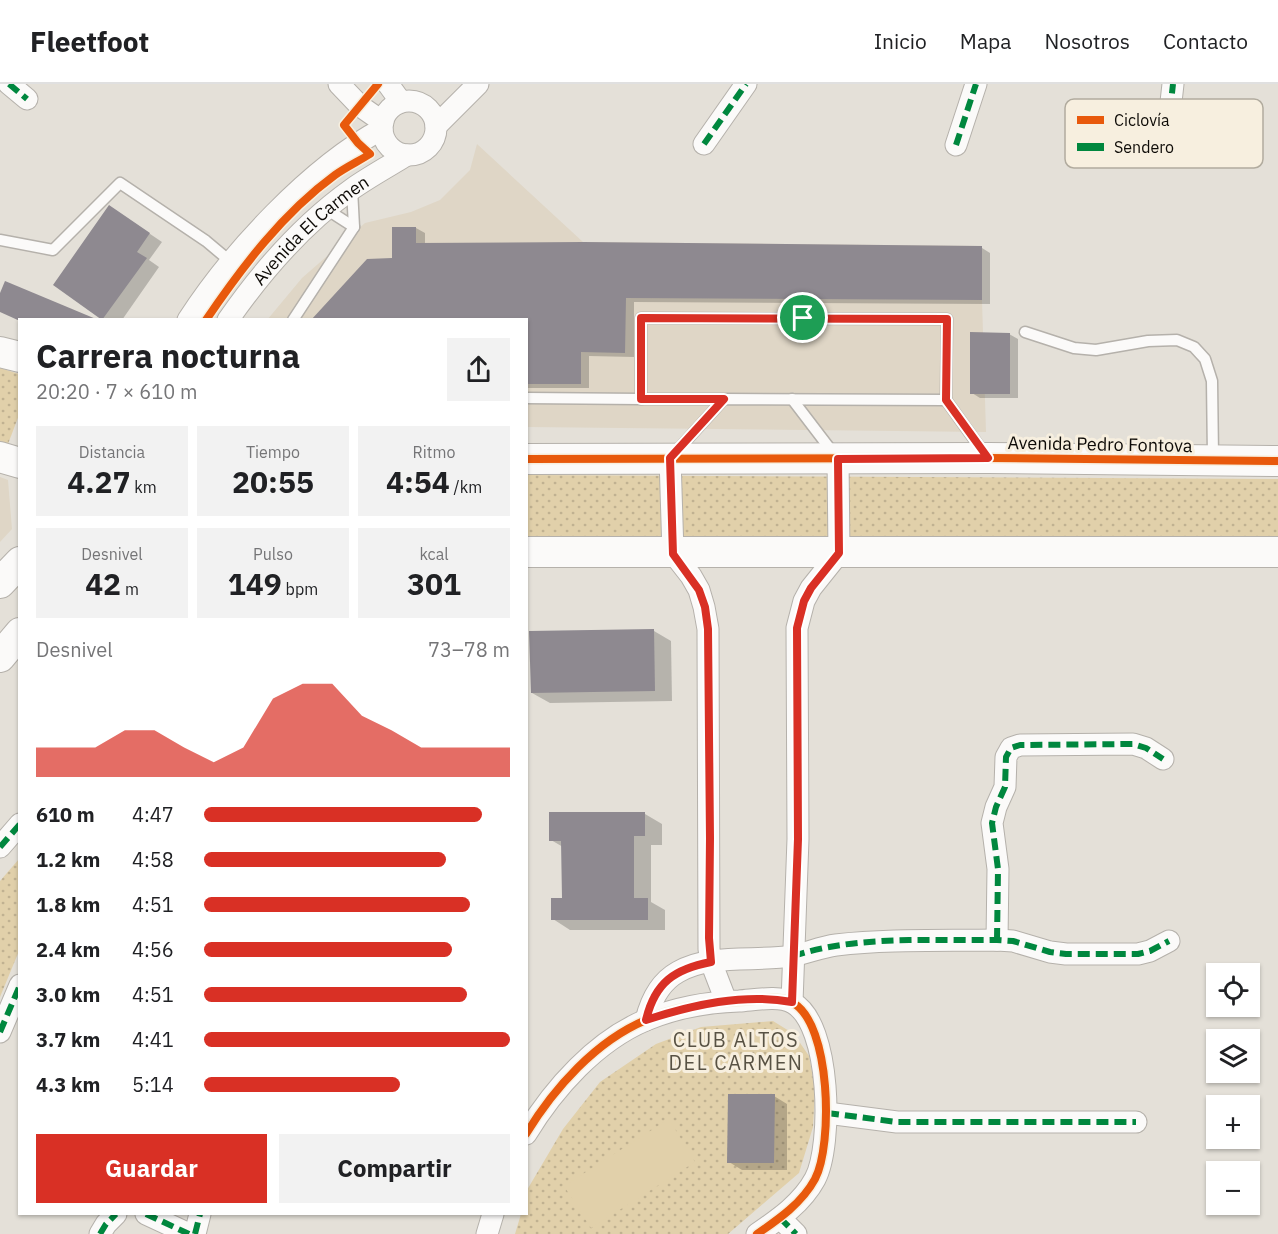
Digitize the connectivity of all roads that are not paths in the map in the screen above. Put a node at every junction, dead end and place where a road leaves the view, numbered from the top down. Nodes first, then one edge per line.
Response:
1 (9, 84) edge
2 (339, 84) edge
3 (388, 84) edge
4 (478, 84) edge
5 (746, 84) edge
6 (976, 84) edge
7 (1173, 84) edge
8 (407, 96) edge
9 (27, 99) dead end
10 (1171, 99) edge
11 (383, 126) junction
12 (436, 126) junction
13 (705, 144) dead end
14 (956, 145) dead end
15 (407, 155) junction
16 (352, 189) junction
17 (326, 209) junction
18 (354, 227) junction
19 (0, 240) edge
20 (231, 262) junction
21 (189, 318) edge
22 (229, 318) edge
23 (294, 318) edge
24 (1025, 332) dead end
25 (0, 352) edge
26 (18, 356) edge
27 (528, 398) edge
28 (641, 399) junction
29 (724, 399) junction
30 (792, 399) junction
31 (946, 400) junction
32 (0, 457) edge
33 (670, 458) junction
34 (988, 458) junction
35 (528, 459) edge
36 (838, 459) junction
37 (1213, 461) junction
38 (1278, 461) edge
39 (18, 462) edge
40 (528, 552) edge
41 (1278, 552) edge
42 (839, 553) junction
43 (673, 554) junction
44 (18, 635) edge
45 (0, 657) edge
46 (1163, 759) dead end
47 (18, 826) edge
48 (0, 847) edge
49 (997, 940) junction
50 (1169, 941) dead end
51 (793, 956) junction
52 (711, 962) junction
53 (18, 990) edge
54 (726, 1001) junction
55 (792, 1002) junction
56 (646, 1020) junction
57 (0, 1032) edge
58 (827, 1113) junction
59 (1137, 1122) dead end
60 (528, 1127) edge
61 (115, 1215) edge
62 (148, 1215) edge
63 (200, 1215) edge
64 (493, 1215) edge
65 (780, 1218) junction
66 (100, 1234) edge
67 (189, 1234) edge
68 (195, 1234) edge
69 (487, 1234) edge
70 (756, 1234) edge
71 (796, 1234) edge

1 - 9 street
2 - 11 street
3 - 8 street
4 - 12 street
5 - 13 street
6 - 14 street
7 - 10 street
8 - 11 street
8 - 12 street
11 - 15 street
11 - 20 street, Avenida El Carmen
12 - 15 street
15 - 16 street, Avenida El Carmen
16 - 17 street, Avenida El Carmen
16 - 18 lane
17 - 18 lane
17 - 22 street, Avenida El Carmen
18 - 23 lane
19 - 20 lane
20 - 21 street, Avenida El Carmen
24 - 37 lane
25 - 26 street
27 - 28 lane
28 - 29 lane
28 - 31 lane
29 - 30 lane
29 - 33 lane
30 - 31 lane
30 - 36 lane
31 - 34 lane
32 - 39 street
33 - 35 street, Avenida Pedro Fontova
33 - 36 street, Avenida Pedro Fontova
33 - 43 street
34 - 36 street, Avenida Pedro Fontova
34 - 37 street, Avenida Pedro Fontova
36 - 42 street
37 - 38 street, Avenida Pedro Fontova
40 - 43 street
41 - 42 street
42 - 43 street
42 - 51 street
43 - 52 street
44 - 45 street
46 - 49 street
47 - 48 street
49 - 50 street
49 - 51 street
51 - 52 street
51 - 55 street
52 - 54 street
52 - 56 street
53 - 57 street
54 - 55 street
54 - 56 street
55 - 58 street
56 - 60 street
58 - 59 street
58 - 65 street
61 - 66 street
62 - 67 street
63 - 68 street
64 - 69 street
65 - 70 street
65 - 71 street

